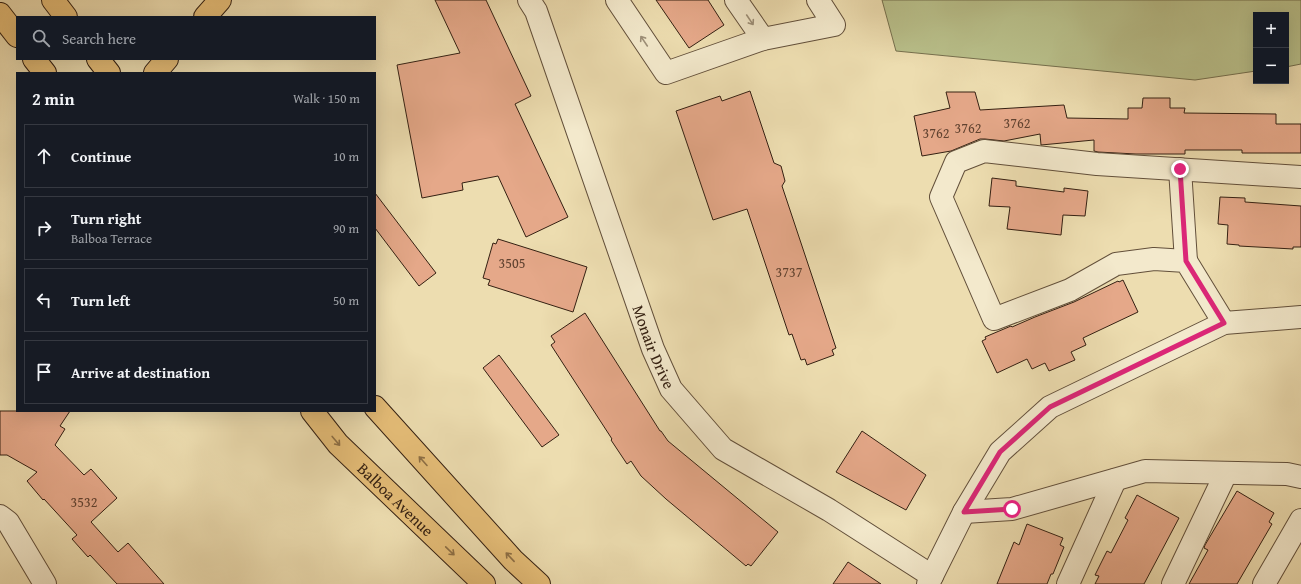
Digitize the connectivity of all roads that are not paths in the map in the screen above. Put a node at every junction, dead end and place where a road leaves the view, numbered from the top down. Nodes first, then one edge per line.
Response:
1 (53, 0) edge
2 (220, 0) edge
3 (529, 0) edge
4 (617, 0) edge
5 (736, 0) edge
6 (818, 0) edge
7 (0, 14) edge
8 (65, 16) edge
9 (206, 16) edge
10 (16, 35) edge
11 (763, 39) junction
12 (35, 60) edge
13 (99, 60) edge
14 (166, 60) edge
15 (44, 72) edge
16 (108, 72) edge
17 (156, 72) edge
18 (1180, 169) junction
19 (1301, 177) edge
20 (1186, 261) junction
21 (1301, 317) edge
22 (1224, 323) junction
23 (376, 408) edge
24 (313, 412) edge
25 (1226, 473) junction
26 (1301, 477) edge
27 (1115, 480) junction
28 (964, 512) junction
29 (0, 516) edge
30 (1301, 520) edge
31 (930, 580) edge
32 (45, 584) edge
33 (484, 584) edge
34 (538, 584) edge
35 (1068, 584) edge
36 (1173, 584) edge
37 (1264, 584) edge

1 - 8 main road
2 - 9 main road
3 - 31 street, Monair Drive
11 -> 4 street
5 -> 11 street
6 - 11 street
7 - 10 main road
12 - 15 main road
13 - 16 main road
14 - 17 main road
18 - 19 street
18 - 20 street
18 - 20 street
20 - 22 street
21 - 22 street
22 - 28 street
34 -> 23 main road
24 -> 33 main road, Balboa Avenue
25 - 26 street
25 - 27 street
25 - 36 street
27 - 28 street
27 - 35 street
28 - 31 street
29 - 32 street
30 - 37 street

